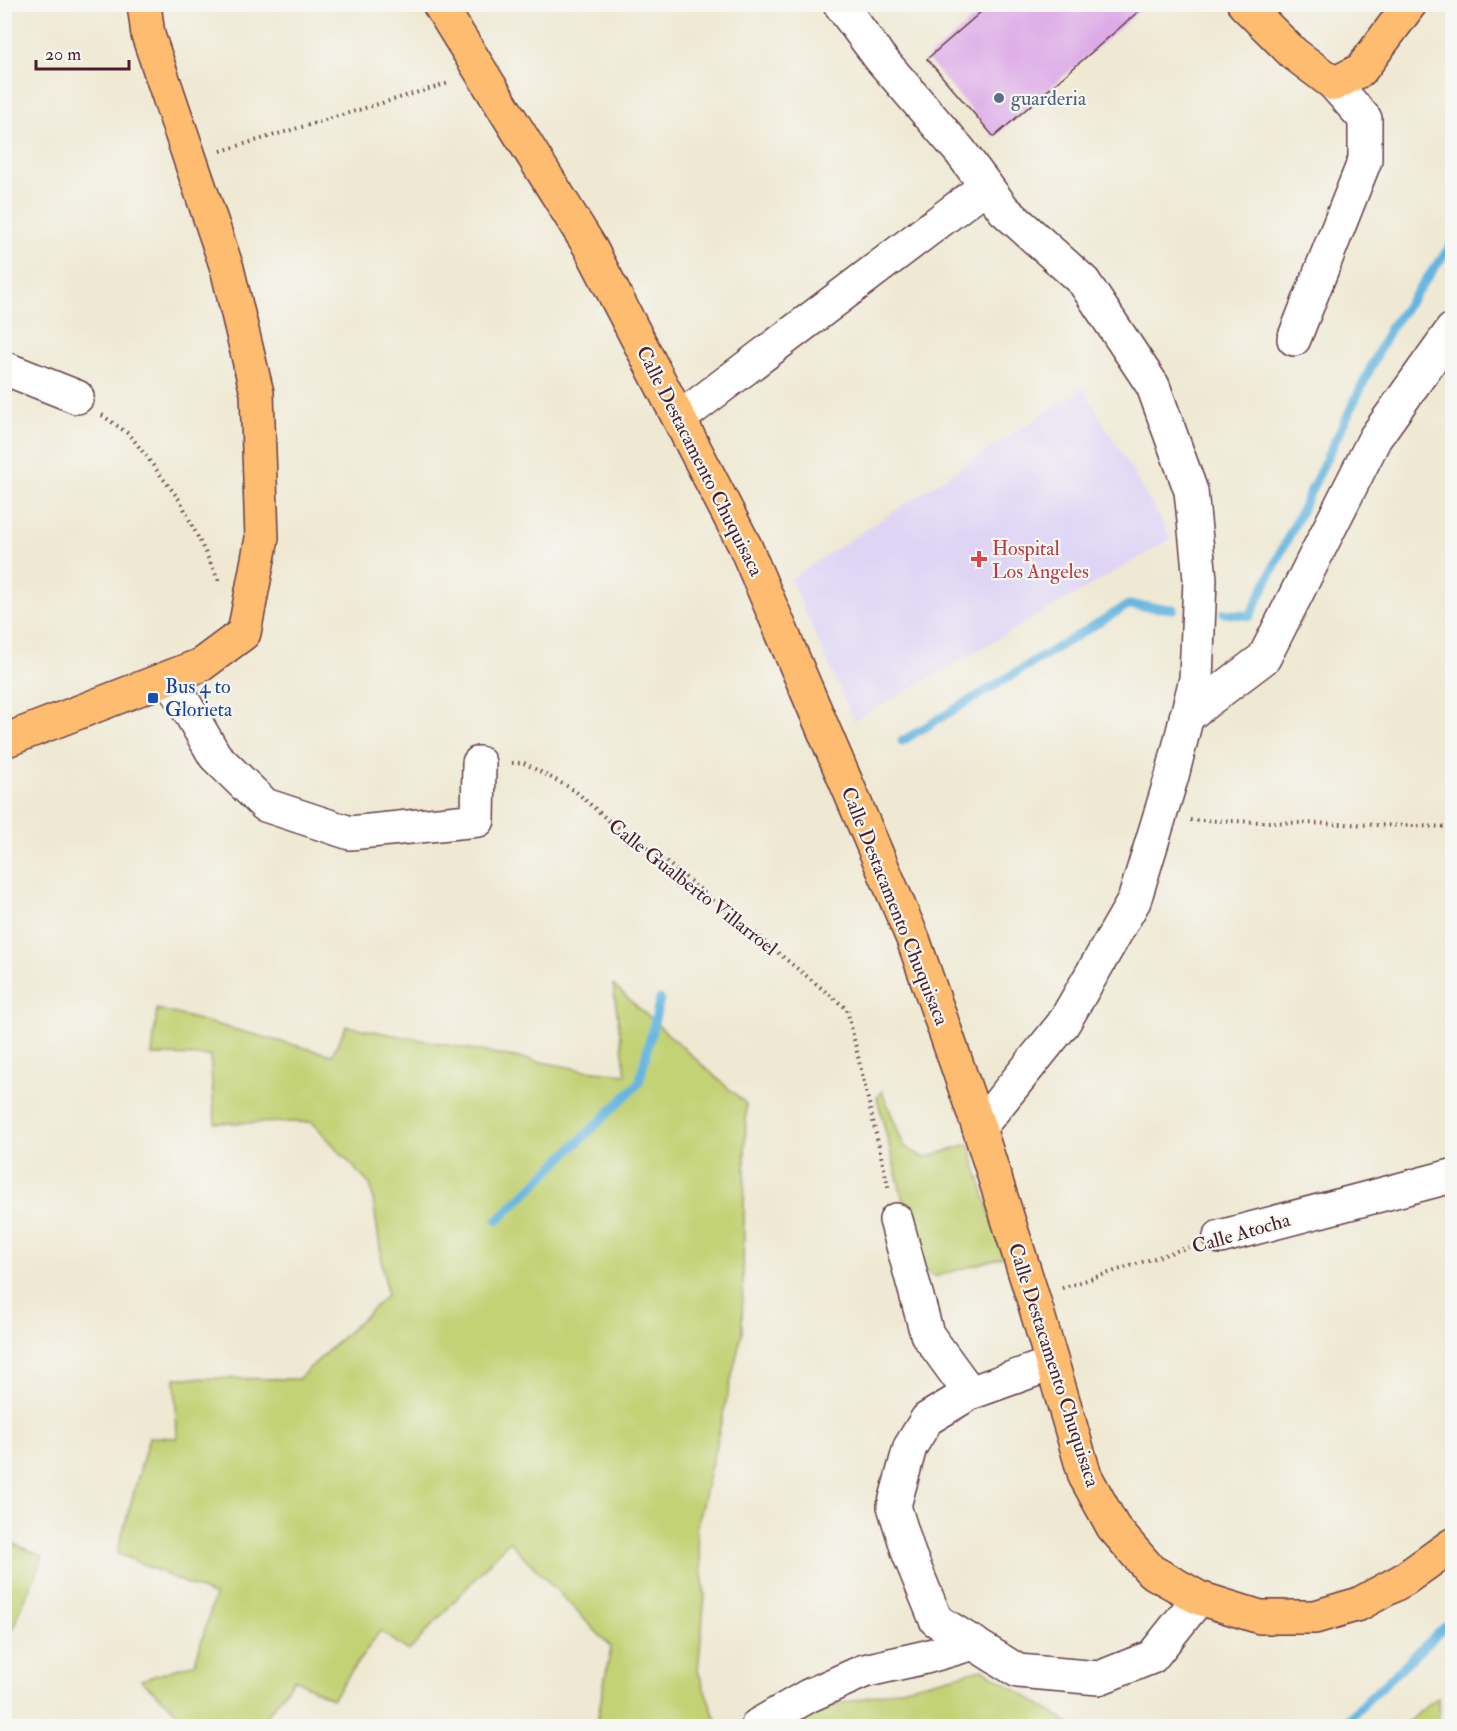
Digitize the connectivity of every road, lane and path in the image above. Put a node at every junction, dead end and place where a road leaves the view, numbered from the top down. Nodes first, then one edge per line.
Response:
1 (144, 4) edge
2 (439, 4) edge
3 (840, 4) edge
4 (1244, 4) edge
5 (1410, 4) edge
6 (482, 73) junction
7 (1334, 84) junction
8 (190, 160) junction
9 (986, 186) junction
10 (1452, 330) edge
11 (1294, 339) dead end
12 (4, 368) edge
13 (77, 397) joint
14 (680, 418) junction
15 (223, 588) dead end
16 (170, 678) junction
17 (1186, 717) junction
18 (4, 741) edge
19 (479, 763) joint
20 (1159, 820) junction
21 (1452, 827) edge
22 (979, 1128) junction
23 (1452, 1176) edge
24 (896, 1220) joint
25 (1220, 1237) joint
26 (1033, 1298) junction
27 (1051, 1364) junction
28 (970, 1393) junction
29 (1452, 1545) edge
30 (1199, 1598) junction
31 (974, 1643) junction
32 (758, 1725) dead end

1 - 8 main road
2 - 6 main road, Calle Destacamento Chuquisaca
3 - 9 street
4 - 7 main road
5 - 7 main road
6 - 8 path
6 - 14 main road, Calle Destacamento Chuquisaca
7 - 11 street
8 - 16 main road
9 - 14 street
9 - 17 street
10 - 17 street
12 - 13 street
13 - 15 path
14 - 22 main road, Calle Destacamento Chuquisaca
16 - 18 main road
16 - 19 street
17 - 20 street
19 - 24 path, Calle Gualberto Villarroel
20 - 21 path
20 - 22 street
22 - 26 main road, Calle Destacamento Chuquisaca
23 - 25 street, Calle Atocha
24 - 28 street
25 - 26 path, Calle Atocha
26 - 27 main road, Calle Destacamento Chuquisaca
27 - 28 street
27 - 30 main road, Calle Destacamento Chuquisaca
28 - 31 street
29 - 30 main road, Calle Destacamento Chuquisaca
30 - 31 street
31 - 32 street

